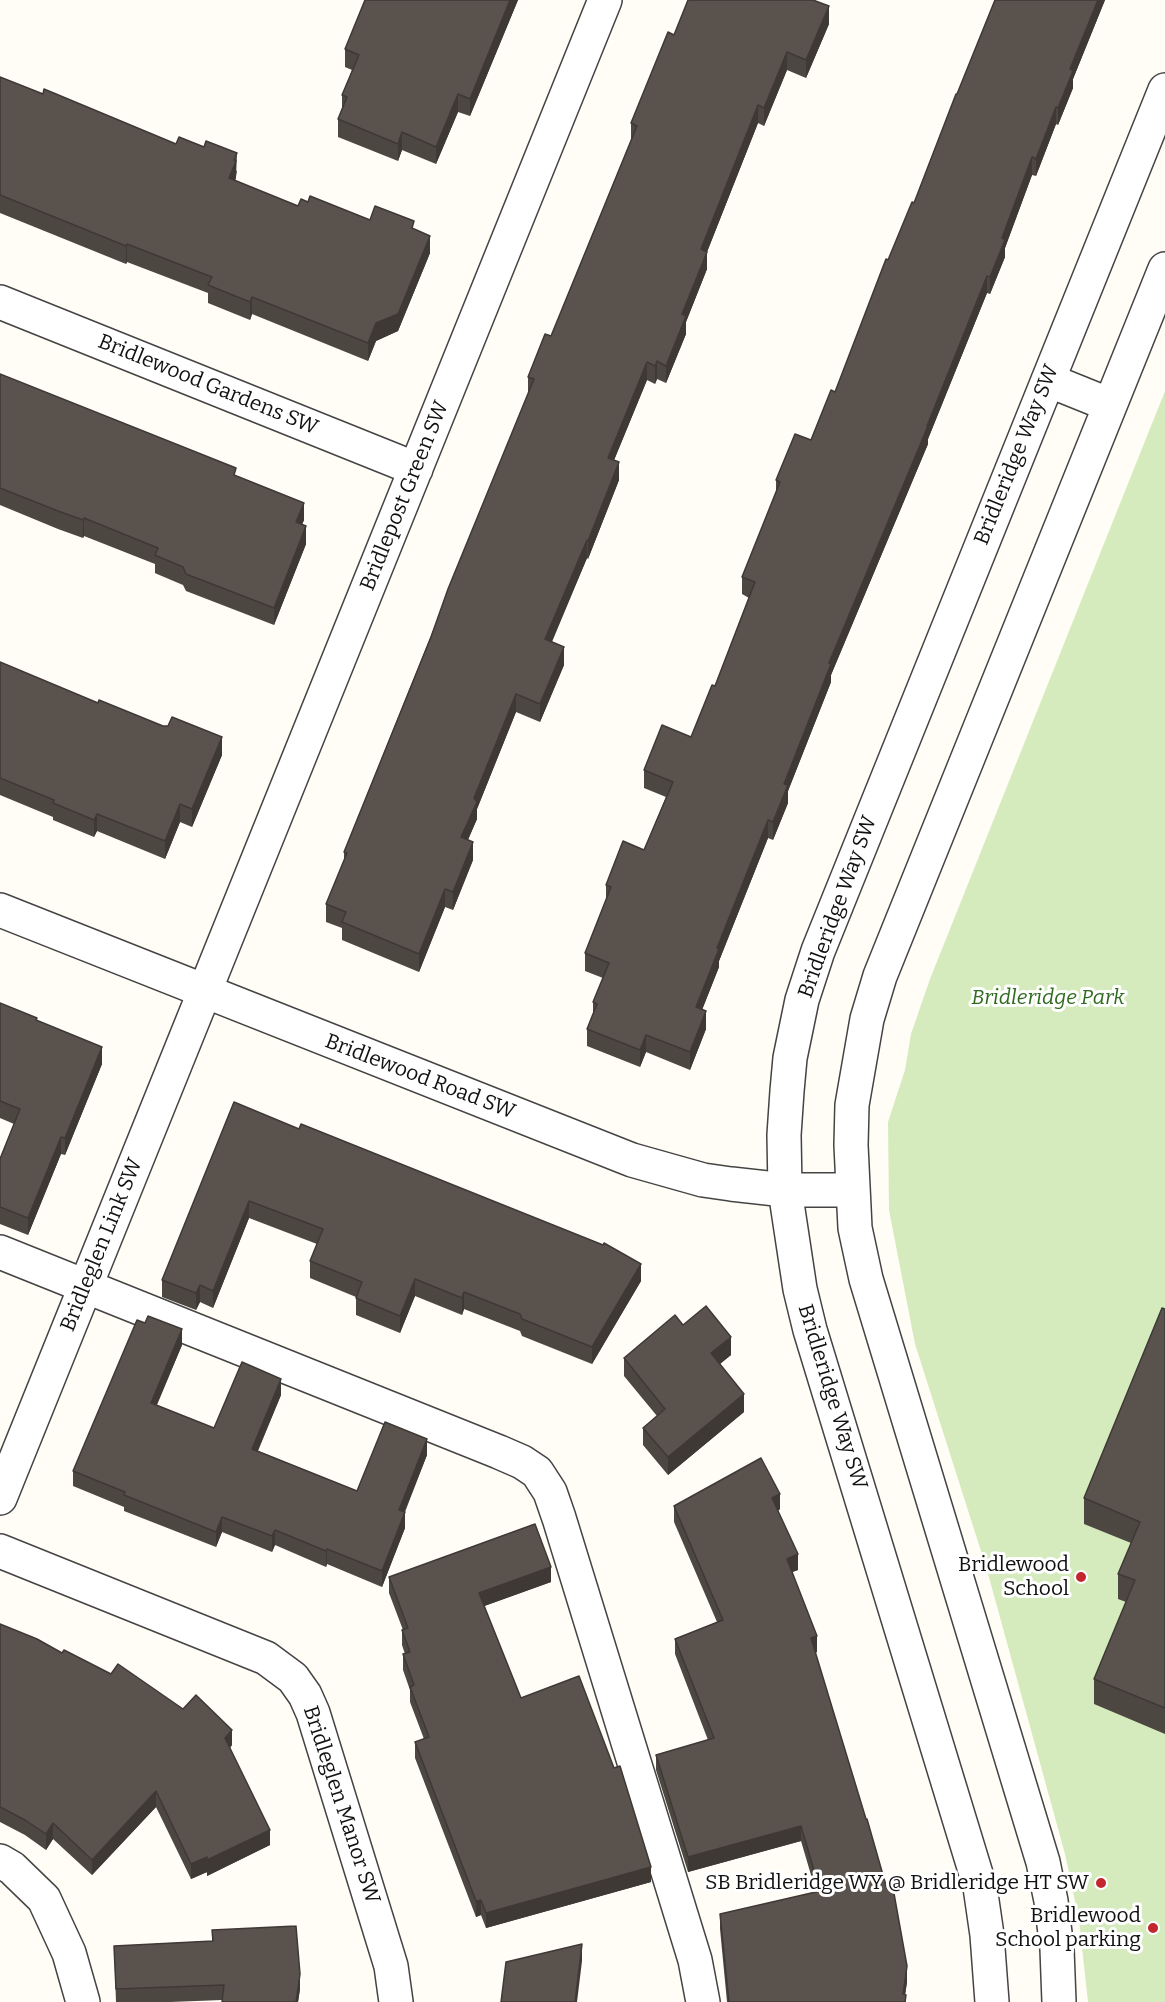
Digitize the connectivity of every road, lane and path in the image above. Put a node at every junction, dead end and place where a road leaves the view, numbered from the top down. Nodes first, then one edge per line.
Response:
1 (605, 0) edge
2 (1165, 90) edge
3 (1165, 269) edge
4 (0, 302) edge
5 (1048, 380) junction
6 (1110, 405) junction
7 (416, 469) junction
8 (0, 910) edge
9 (205, 993) junction
10 (785, 1190) junction
11 (853, 1190) junction
12 (0, 1252) edge
13 (86, 1286) junction
14 (0, 1498) edge
15 (0, 1551) edge
16 (0, 1861) edge
17 (83, 2002) edge
18 (396, 2002) edge
19 (703, 2002) edge
20 (992, 2002) edge
21 (1059, 2002) edge

1 - 7 street, Bridlepost Green SW
2 - 5 street, Bridleridge Way SW
3 - 6 street
4 - 7 street, Bridlewood Gardens SW
5 - 6 street
5 - 10 street, Bridleridge Way SW
6 - 11 street
7 - 9 street, Bridlepost Green SW
8 - 9 street, Bridlewood Road SW
9 - 10 street, Bridlewood Road SW
9 - 13 street, Bridleglen Link SW
10 - 11 street, Bridlewood Road SW
10 - 20 street, Bridleridge Way SW
11 - 21 street
12 - 13 street
13 - 14 street, Bridleglen Link SW
13 - 19 street
15 - 18 street, Bridleglen Manor SW
16 - 17 street

